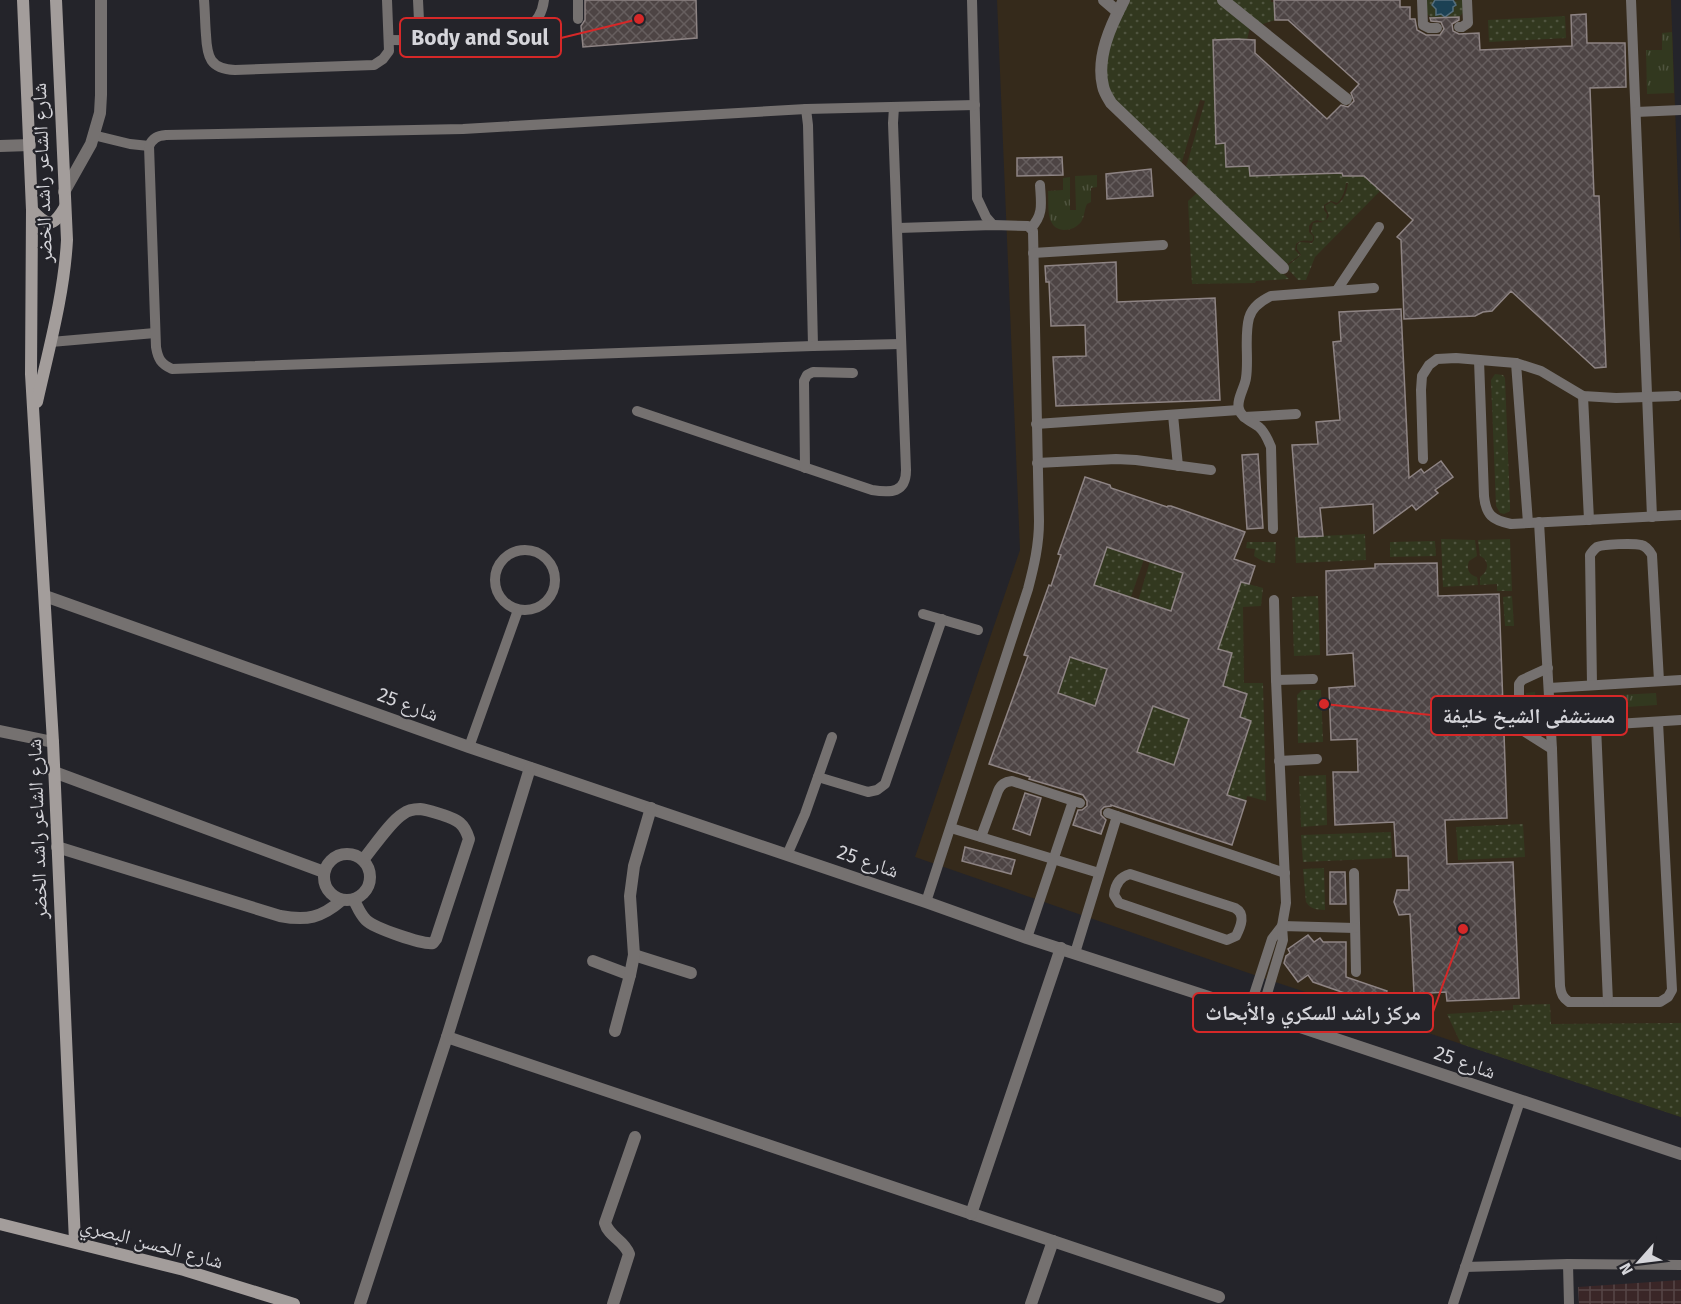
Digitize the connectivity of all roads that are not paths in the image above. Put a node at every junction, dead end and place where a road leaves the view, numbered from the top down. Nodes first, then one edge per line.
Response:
1 (23, 0) edge
2 (56, 0) edge
3 (101, 0) edge
4 (204, 0) edge
5 (387, 0) edge
6 (418, 0) edge
7 (544, 0) edge
8 (578, 0) edge
9 (972, 0) edge
10 (1104, 0) edge
11 (1124, 0) edge
12 (1223, 0) edge
13 (1422, 0) edge
14 (1467, 0) edge
15 (1632, 0) edge
16 (1118, 12) junction
17 (579, 19) dead end
18 (1459, 27) dead end
19 (1437, 28) dead end
20 (389, 40) junction
21 (420, 41) junction
22 (1346, 99) dead end
23 (975, 105) junction
24 (894, 107) junction
25 (807, 109) junction
26 (1681, 110) edge
27 (1636, 112) junction
28 (93, 135) junction
29 (30, 145) junction
30 (149, 146) junction
31 (0, 147) edge
32 (1040, 185) dead end
33 (64, 192) junction
34 (65, 207) junction
35 (32, 210) junction
36 (993, 225) junction
37 (1379, 227) dead end
38 (898, 228) junction
39 (1031, 228) junction
40 (1163, 245) dead end
41 (1033, 253) junction
42 (1283, 268) dead end
43 (1374, 288) dead end
44 (1337, 290) junction
45 (155, 333) junction
46 (51, 342) junction
47 (901, 344) junction
48 (813, 346) junction
49 (1479, 360) junction
50 (1516, 363) junction
51 (853, 373) dead end
52 (1583, 396) junction
53 (1677, 396) dead end
54 (1648, 398) junction
55 (636, 411) dead end
56 (1241, 413) junction
57 (34, 414) junction
58 (1296, 414) dead end
59 (1173, 415) junction
60 (1036, 424) junction
61 (1423, 459) dead end
62 (1037, 463) junction
63 (1178, 466) junction
64 (805, 468) junction
65 (1211, 470) dead end
66 (1681, 515) edge
67 (1652, 517) junction
68 (1589, 520) junction
69 (1534, 523) junction
70 (1273, 529) dead end
71 (45, 596) junction
72 (1274, 600) dead end
73 (518, 610) junction
74 (923, 614) dead end
75 (942, 619) junction
76 (978, 630) dead end
77 (1548, 668) junction
78 (1313, 679) dead end
79 (1276, 680) junction
80 (1681, 680) edge
81 (1659, 681) junction
82 (1592, 685) junction
83 (1549, 688) junction
84 (1681, 720) edge
85 (1658, 722) junction
86 (1596, 726) junction
87 (1551, 728) junction
88 (0, 731) edge
89 (832, 737) dead end
90 (53, 742) junction
91 (469, 747) junction
92 (1552, 749) junction
93 (1317, 759) dead end
94 (1279, 761) junction
95 (530, 768) junction
96 (54, 772) junction
97 (818, 777) junction
98 (651, 808) junction
99 (951, 828) junction
100 (981, 837) junction
101 (57, 847) junction
102 (787, 855) junction
103 (1053, 859) junction
104 (363, 860) junction
105 (324, 872) junction
106 (1285, 873) junction
107 (1354, 873) dead end
108 (1098, 877) junction
109 (1116, 886) junction
110 (348, 900) junction
111 (926, 902) junction
112 (1282, 926) junction
113 (1355, 928) junction
114 (1027, 938) junction
115 (1061, 948) junction
116 (1075, 953) junction
117 (634, 955) junction
118 (593, 961) dead end
119 (1356, 972) dead end
120 (691, 974) dead end
121 (630, 975) junction
122 (1608, 1002) junction
123 (1255, 1012) junction
124 (615, 1031) dead end
125 (447, 1037) junction
126 (1520, 1101) junction
127 (634, 1137) dead end
128 (1681, 1154) edge
129 (971, 1214) junction
130 (0, 1224) edge
131 (1053, 1241) junction
132 (75, 1242) junction
133 (1568, 1264) junction
134 (1681, 1265) edge
135 (1465, 1267) junction
136 (1219, 1298) dead end
137 (294, 1304) edge
138 (360, 1304) edge
139 (613, 1304) edge
140 (1031, 1304) edge
141 (1453, 1304) edge
142 (1569, 1304) edge

1 - 29 street, شارع الشاعر راشد الخضر
2 - 33 street, شارع الشاعر راشد الخضر
3 - 28 street
4 - 20 lane
5 - 20 lane
6 - 21 lane
7 - 21 lane
8 - 17 lane
9 - 23 lane
10 - 16 street
11 - 16 street
12 - 22 street
13 - 19 lane
14 - 18 lane
15 - 27 lane
16 - 42 street
20 - 21 lane
23 - 24 lane
23 - 36 lane
24 - 25 lane
24 - 38 lane
25 - 30 lane
25 - 48 lane
26 - 27 lane
27 - 54 lane
28 - 30 lane
28 - 33 street
29 - 31 street
29 - 35 street, شارع الشاعر راشد الخضر
30 - 45 lane
32 - 39 lane
33 - 34 street, شارع الشاعر راشد الخضر
34 - 35 street
34 - 46 street, شارع الشاعر راشد الخضر
35 - 57 street, شارع الشاعر راشد الخضر
36 - 38 lane
36 - 39 lane
37 - 44 lane
38 - 47 lane
39 - 41 lane
40 - 41 lane
41 - 60 lane
43 - 44 lane
44 - 56 lane
45 - 46 lane
45 - 48 lane
46 - 57 street, شارع الشاعر راشد الخضر
47 - 48 lane
47 - 64 lane
49 - 50 lane
49 - 61 lane
49 - 69 lane
50 - 52 lane
50 - 69 lane
51 - 64 lane
52 - 54 lane
52 - 68 lane
53 - 54 lane
54 - 67 lane
55 - 64 lane
56 - 58 lane
56 - 59 lane
56 - 70 lane
57 - 71 street, شارع الشاعر راشد الخضر
59 - 60 lane
59 - 63 lane
60 - 62 lane
62 - 63 lane
62 - 99 lane
63 - 65 lane
66 - 67 lane
67 - 68 lane
68 - 69 lane
69 - 77 lane
71 - 90 street, شارع الشاعر راشد الخضر
71 - 91 street, شارع 25
72 - 79 lane
73 - 73 lane
73 - 91 lane
74 - 75 lane
75 - 76 lane
75 - 97 lane
77 - 83 lane
77 - 92 lane
78 - 79 lane
79 - 94 lane
80 - 81 lane
81 - 82 lane
81 - 82 lane
82 - 83 lane
83 - 87 lane
84 - 85 lane
85 - 86 lane
85 - 122 lane
86 - 87 lane
86 - 122 lane
87 - 92 lane
88 - 90 street
89 - 97 lane
90 - 96 street, شارع الشاعر راشد الخضر
91 - 95 street, شارع 25
92 - 122 lane
93 - 94 lane
94 - 106 lane
95 - 98 street, شارع 25
95 - 125 street
96 - 101 street, شارع الشاعر راشد الخضر
96 - 105 street
97 - 102 lane
98 - 102 street, شارع 25
98 - 117 street
99 - 100 lane
99 - 111 lane
100 - 103 lane
100 - 103 lane
101 - 110 street
101 - 132 street, شارع الشاعر راشد الخضر
102 - 111 street, شارع 25
103 - 108 lane
103 - 114 lane
104 - 105 street
104 - 110 street
104 - 110 street
105 - 110 street
106 - 108 lane
106 - 112 lane
107 - 113 lane
108 - 109 lane
108 - 116 lane
109 - 109 lane
111 - 114 street, شارع 25
112 - 113 lane
112 - 123 lane
113 - 119 lane
114 - 115 street, شارع 25
115 - 116 street, شارع 25
115 - 129 street
116 - 123 street, شارع 25
117 - 120 street
117 - 121 street
118 - 121 street
121 - 124 street
123 - 126 street, شارع 25
125 - 129 street
125 - 138 street
126 - 128 street, شارع 25
126 - 135 lane
127 - 139 street
129 - 131 street
130 - 132 street, شارع الحسن البصري
131 - 136 street
131 - 140 street
132 - 137 street, شارع الحسن البصري
133 - 134 lane
133 - 135 lane
133 - 142 lane
135 - 141 lane

